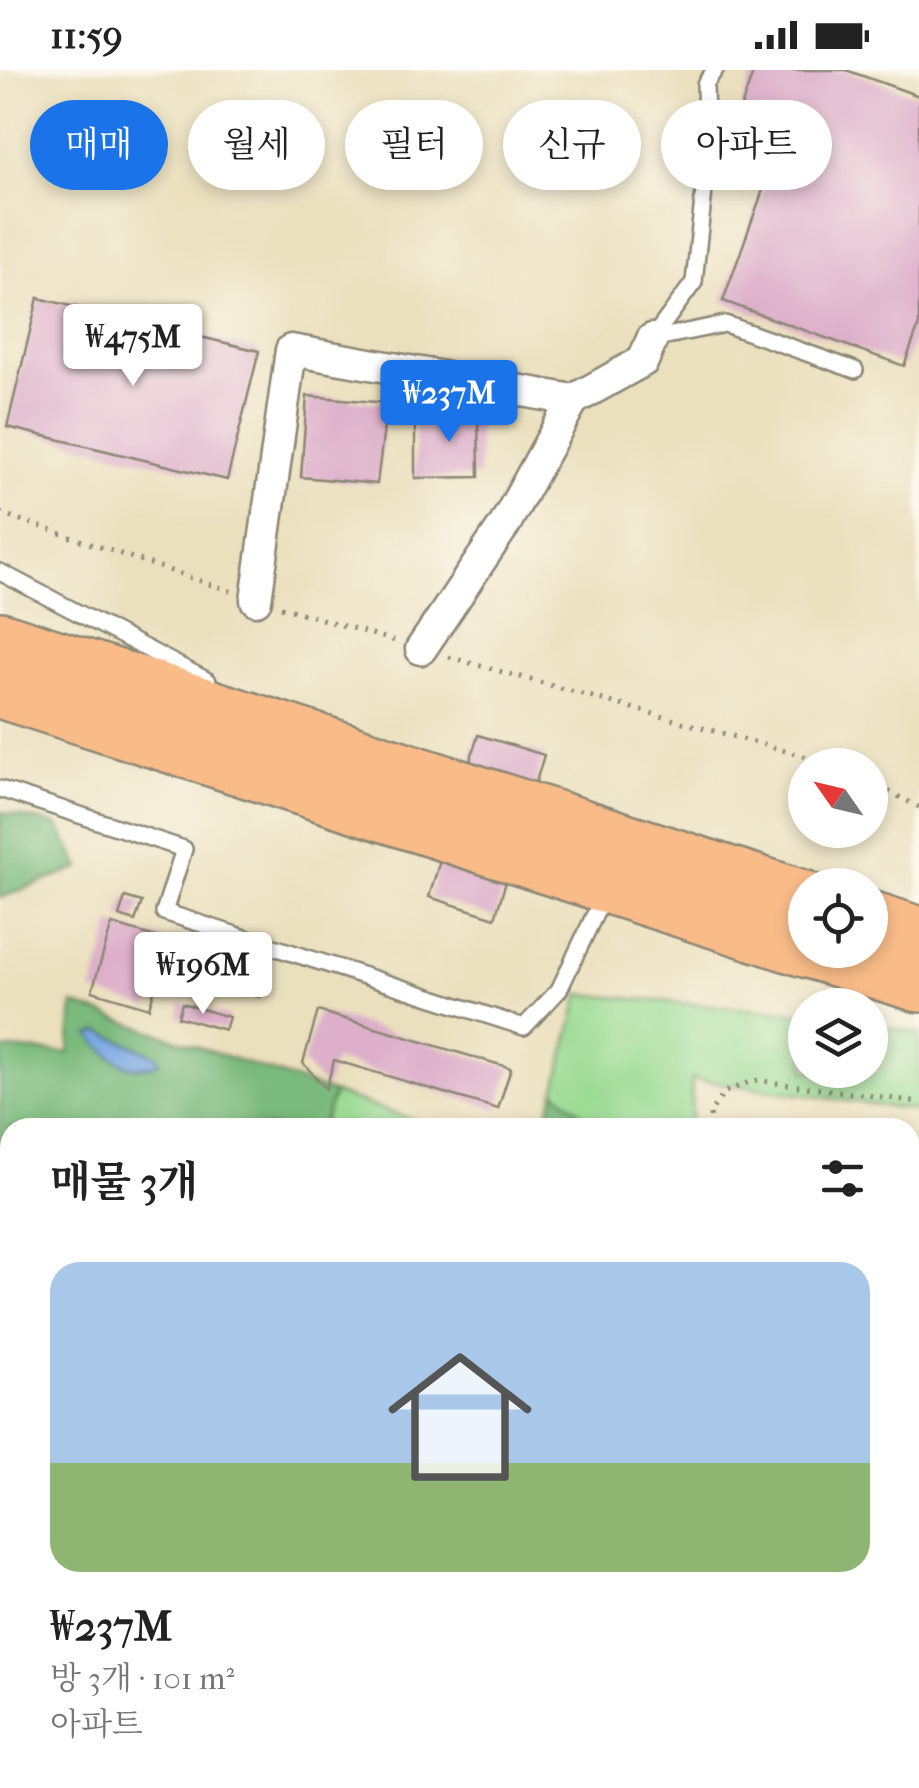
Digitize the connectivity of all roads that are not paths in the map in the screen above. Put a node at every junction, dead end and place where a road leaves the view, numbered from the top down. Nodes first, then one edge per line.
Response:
1 (715, 70) edge
2 (652, 339) junction
3 (855, 370) dead end
4 (573, 400) junction
5 (0, 572) edge
6 (256, 600) dead end
7 (0, 640) edge
8 (421, 649) dead end
9 (0, 690) edge
10 (230, 692) dead end
11 (247, 702) dead end
12 (336, 748) junction
13 (0, 789) edge
14 (608, 887) junction
15 (788, 894) edge
16 (888, 925) edge
17 (919, 935) edge
18 (788, 943) edge
19 (868, 968) edge
20 (919, 984) edge

1 - 2 lane
2 - 3 lane
2 - 4 street
4 - 6 street
4 - 8 street
5 - 10 lane
7 - 12 highway
9 - 14 highway
11 - 12 lane
12 - 15 highway
13 - 14 lane
14 - 18 highway
16 - 17 highway
19 - 20 highway

